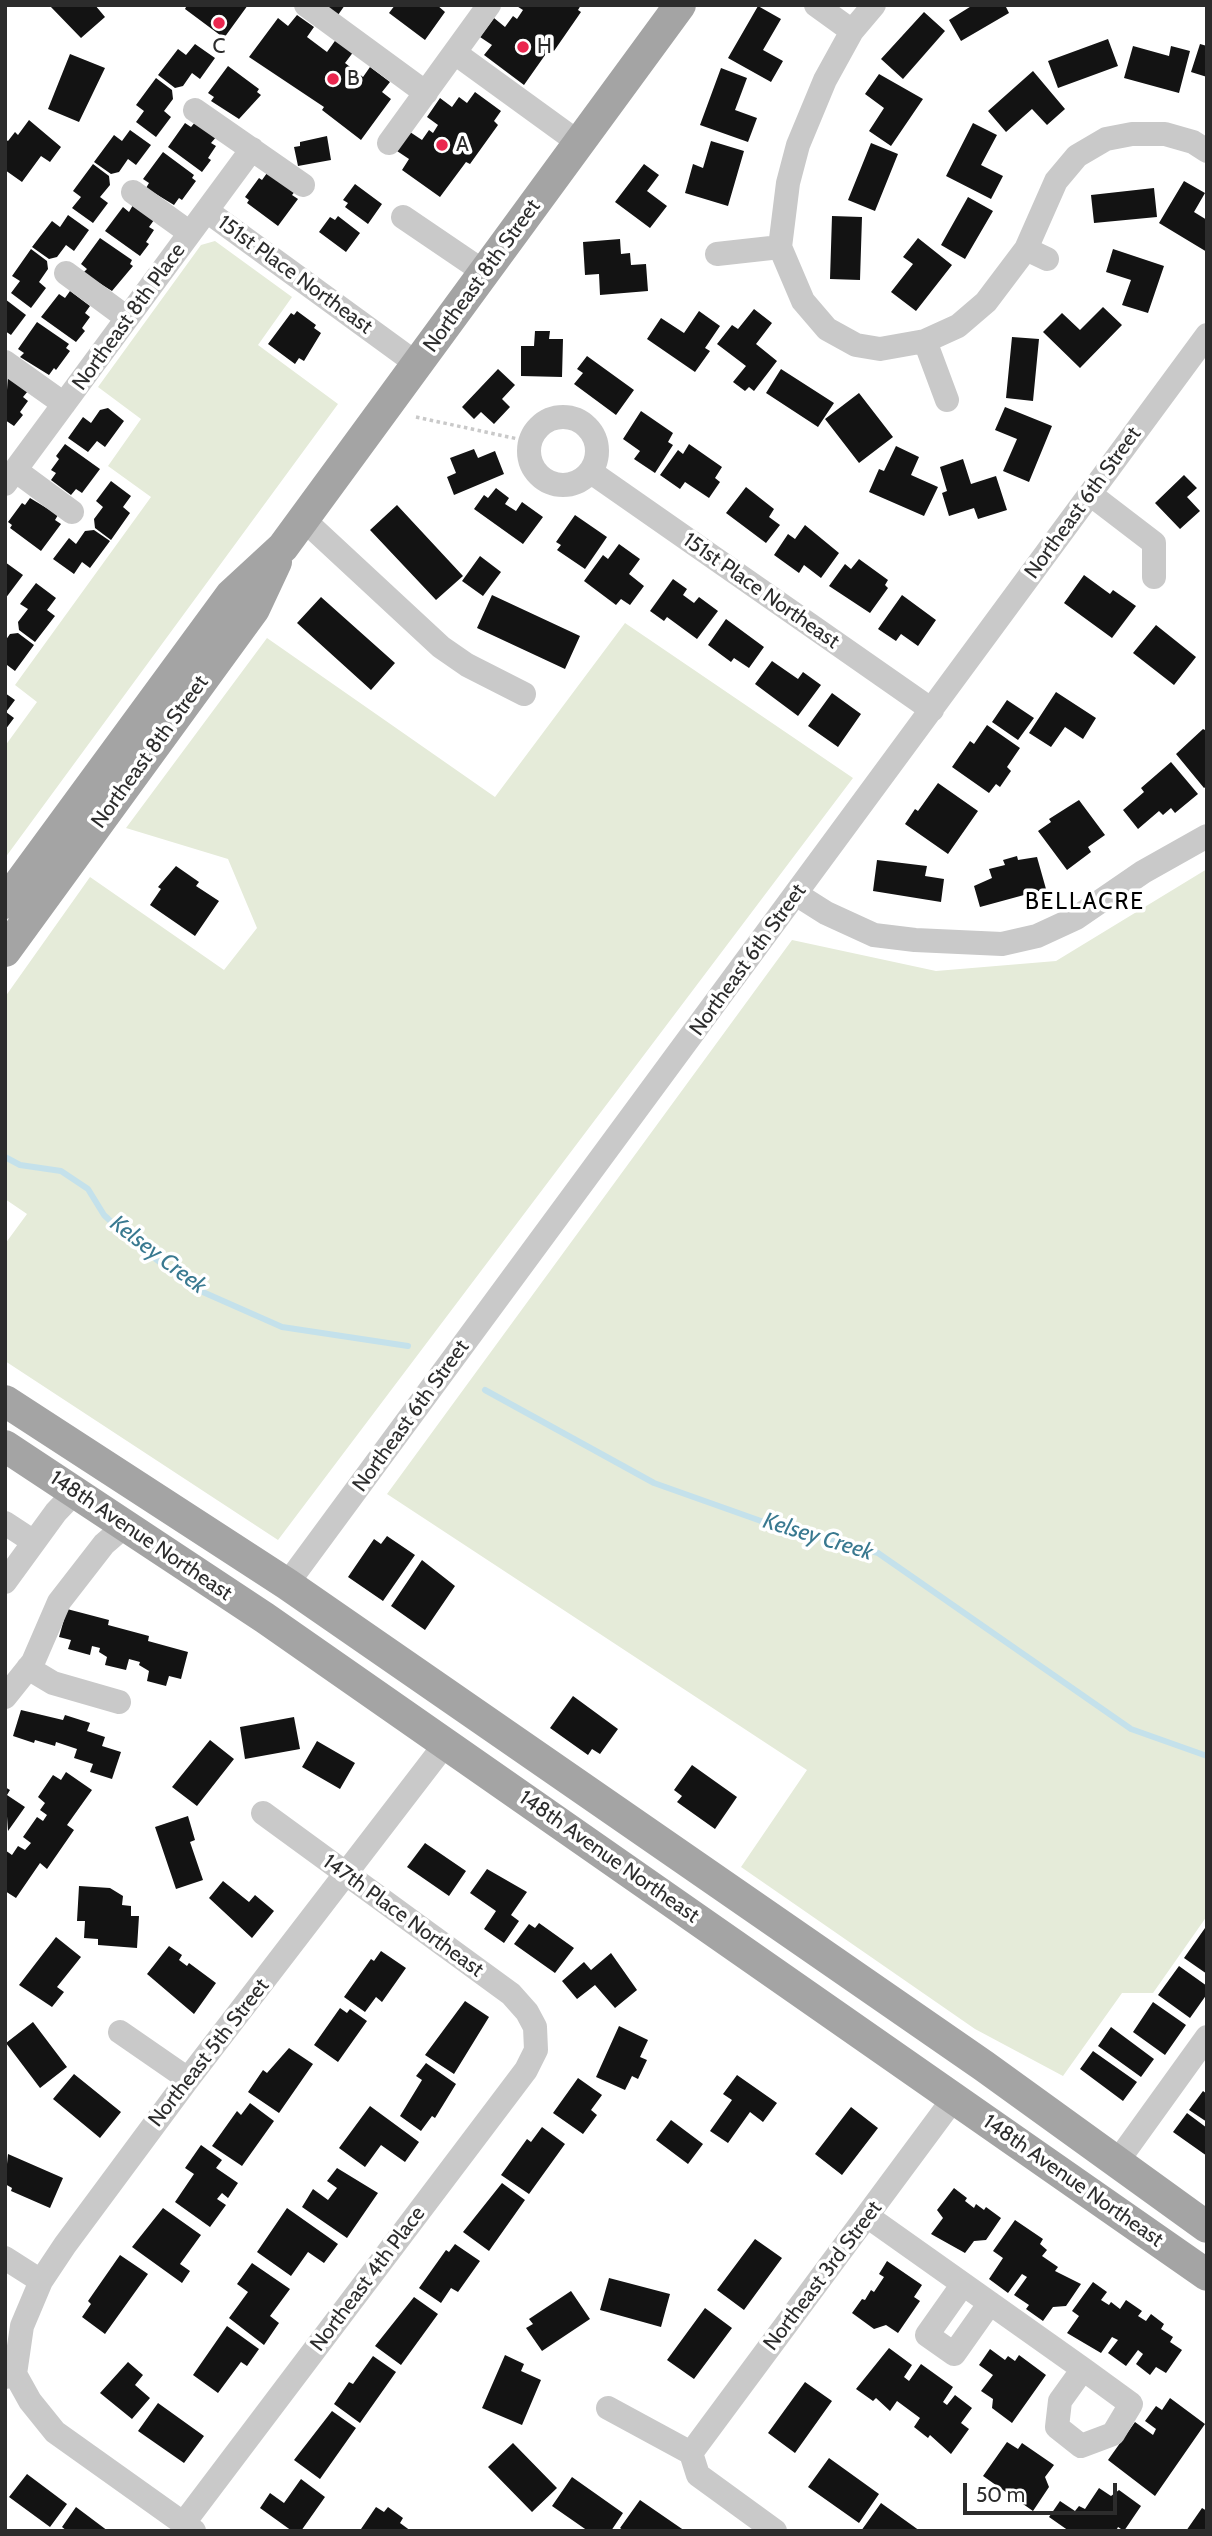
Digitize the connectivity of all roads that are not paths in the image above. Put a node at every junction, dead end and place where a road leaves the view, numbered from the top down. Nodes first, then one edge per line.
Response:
1 (306, 5) edge
2 (489, 5) edge
3 (680, 5) edge
4 (816, 5) edge
5 (874, 5) edge
6 (852, 31) junction
7 (455, 53) junction
8 (426, 93) junction
9 (195, 110) dead end
10 (389, 143) dead end
11 (579, 143) junction
12 (252, 149) junction
13 (1207, 150) edge
14 (303, 185) dead end
15 (133, 192) dead end
16 (207, 211) junction
17 (403, 217) dead end
18 (190, 233) junction
19 (780, 247) junction
20 (717, 254) dead end
21 (484, 272) junction
22 (66, 273) dead end
23 (127, 318) junction
24 (1207, 335) edge
25 (925, 341) junction
26 (5, 362) edge
27 (417, 364) junction
28 (947, 400) dead end
29 (64, 404) junction
30 (591, 472) dead end
31 (10, 477) edge
32 (1090, 494) junction
33 (72, 513) dead end
34 (303, 519) junction
35 (283, 547) junction
36 (1154, 577) dead end
37 (524, 694) dead end
38 (932, 710) junction
39 (1207, 836) edge
40 (796, 894) junction
41 (5, 903) edge
42 (5, 951) edge
43 (5, 1401) edge
44 (5, 1446) edge
45 (76, 1491) junction
46 (169, 1508) junction
47 (5, 1523) edge
48 (126, 1525) junction
49 (34, 1542) junction
50 (5, 1582) edge
51 (288, 1584) junction
52 (28, 1668) junction
53 (5, 1697) edge
54 (119, 1702) dead end
55 (446, 1743) junction
56 (263, 1813) dead end
57 (347, 1876) junction
58 (535, 2027) joint
59 (120, 2032) dead end
60 (1207, 2037) edge
61 (188, 2079) junction
62 (954, 2098) junction
63 (1116, 2162) junction
64 (1054, 2167) junction
65 (1159, 2193) junction
66 (867, 2216) junction
67 (1207, 2227) edge
68 (5, 2258) edge
69 (1207, 2274) edge
70 (41, 2281) junction
71 (963, 2284) junction
72 (990, 2303) junction
73 (1083, 2369) dead end
74 (10, 2376) edge
75 (608, 2408) dead end
76 (691, 2453) junction
77 (188, 2527) edge
78 (775, 2531) edge

1 - 8 street
2 - 7 street
3 - 11 main road, Northeast 8th Street
4 - 6 street
5 - 6 street
6 - 19 street
7 - 8 street
7 - 11 street
8 - 10 street
9 - 12 street
11 - 21 main road, Northeast 8th Street
12 - 14 street
12 - 16 street, Northeast 8th Place
13 - 25 street
15 - 18 street
16 - 18 street, Northeast 8th Place
16 - 27 street, 151st Place Northeast
17 - 21 street
18 - 23 street, Northeast 8th Place
19 - 20 street
19 - 25 street
21 - 27 main road, Northeast 8th Street
22 - 23 street
23 - 29 street, Northeast 8th Place
24 - 32 street, Northeast 6th Street
25 - 28 street
26 - 29 street
27 - 34 main road, Northeast 8th Street
29 - 31 street, Northeast 8th Place
30 - 38 street, 151st Place Northeast
31 - 33 street
32 - 36 street
32 - 38 street, Northeast 6th Street
34 - 35 main road, Northeast 8th Street
34 - 37 street
35 - 41 main road, Northeast 8th Street
35 - 42 main road, Northeast 8th Street
38 - 40 street, Northeast 6th Street
39 - 40 street
40 - 51 street, Northeast 6th Street
43 - 46 main road, 148th Avenue Northeast
44 - 45 main road, 148th Avenue Northeast
45 - 46 main road
45 - 48 main road, 148th Avenue Northeast
45 - 49 street
46 - 51 main road, 148th Avenue Northeast
47 - 49 street
48 - 52 street
48 - 55 main road, 148th Avenue Northeast
49 - 50 street
51 - 63 main road, 148th Avenue Northeast
52 - 53 street
52 - 54 street
55 - 57 street, Northeast 5th Street
55 - 62 main road, 148th Avenue Northeast
56 - 57 street, 147th Place Northeast
57 - 58 street, 147th Place Northeast
57 - 61 street, Northeast 5th Street
58 - 77 street, Northeast 4th Place
59 - 61 street
60 - 63 street
61 - 70 street, Northeast 5th Street
62 - 64 main road, 148th Avenue Northeast
62 - 66 street, Northeast 3rd Street
63 - 65 main road, 148th Avenue Northeast
64 - 65 main road
64 - 69 main road, 148th Avenue Northeast
65 - 67 main road, 148th Avenue Northeast
66 - 71 street
66 - 76 street, Northeast 3rd Street
68 - 70 street
70 - 74 street, Northeast 5th Street
71 - 72 street
71 - 72 street
72 - 73 street
74 - 77 street
75 - 76 street
76 - 78 street

